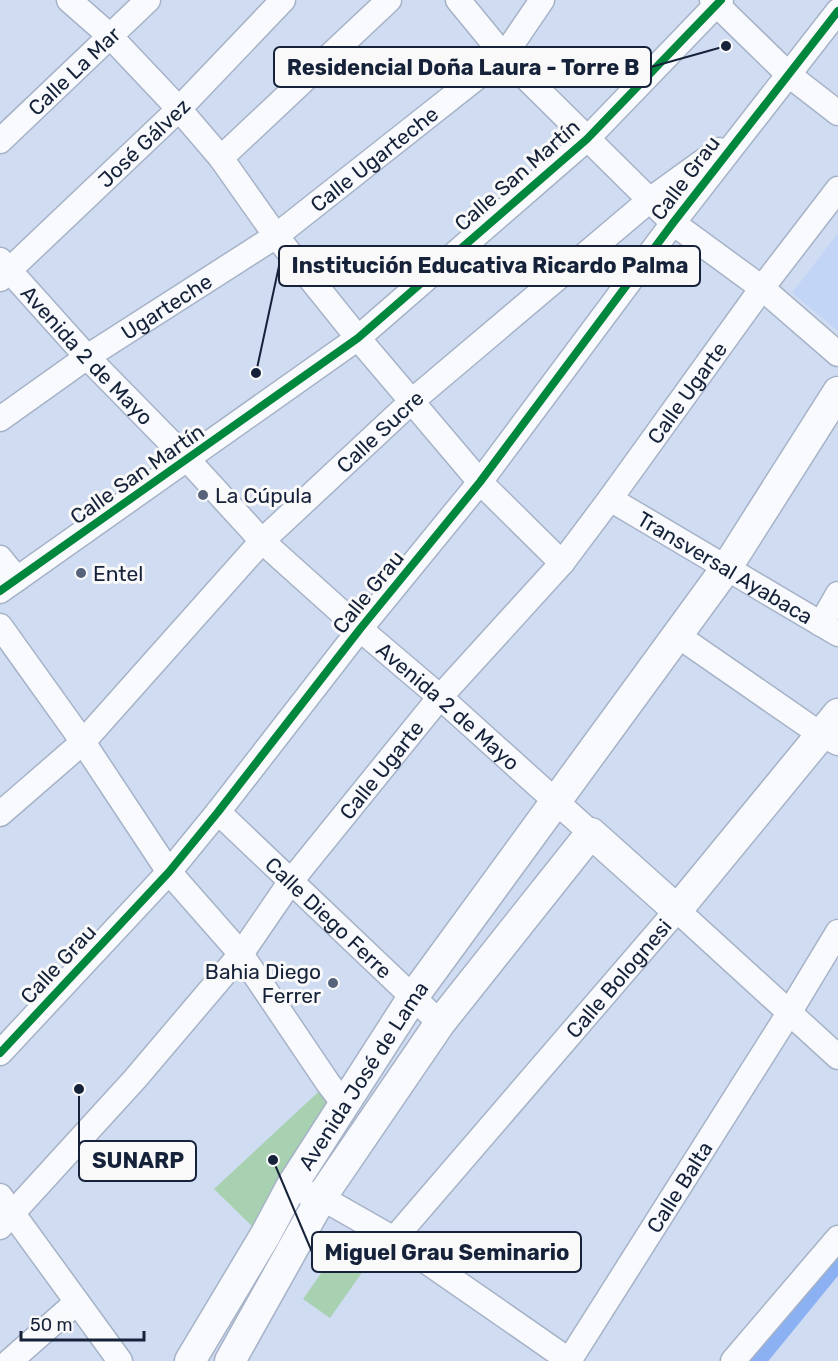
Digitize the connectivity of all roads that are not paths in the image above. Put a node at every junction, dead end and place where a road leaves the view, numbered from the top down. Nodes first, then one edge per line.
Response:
1 (69, 0) edge
2 (148, 0) edge
3 (283, 0) edge
4 (389, 0) edge
5 (458, 0) edge
6 (542, 0) edge
7 (717, 2) edge
8 (838, 11) edge
9 (110, 36) junction
10 (504, 56) junction
11 (789, 75) junction
12 (179, 109) junction
13 (838, 113) edge
14 (741, 134) junction
15 (587, 139) junction
16 (0, 141) edge
17 (221, 158) junction
18 (838, 189) edge
19 (651, 199) junction
20 (673, 223) junction
21 (276, 236) junction
22 (3, 269) edge
23 (762, 288) junction
24 (358, 338) junction
25 (838, 354) edge
26 (87, 357) junction
27 (838, 392) edge
28 (412, 401) junction
29 (0, 420) edge
30 (188, 460) junction
31 (480, 482) junction
32 (610, 499) junction
33 (262, 541) junction
34 (0, 558) edge
35 (562, 563) junction
36 (726, 567) junction
37 (8, 585) edge
38 (838, 594) edge
39 (0, 627) edge
40 (360, 629) junction
41 (829, 629) edge
42 (677, 635) junction
43 (440, 697) junction
44 (832, 730) edge
45 (83, 742) junction
46 (556, 802) junction
47 (218, 812) junction
48 (0, 814) edge
49 (591, 833) junction
50 (169, 872) junction
51 (291, 881) junction
52 (677, 910) junction
53 (838, 932) edge
54 (241, 954) junction
55 (413, 997) junction
56 (789, 1013) junction
57 (440, 1023) junction
58 (0, 1053) edge
59 (838, 1057) edge
60 (345, 1104) junction
61 (291, 1187) junction
62 (322, 1198) junction
63 (4, 1212) edge
64 (838, 1238) edge
65 (394, 1239) junction
66 (77, 1302) junction
67 (115, 1359) edge
68 (10, 1361) edge
69 (190, 1361) edge
70 (230, 1361) edge
71 (569, 1361) edge
72 (733, 1361) edge

1 - 9 street
2 - 9 street, Calle La Mar
3 - 12 street, José Gálvez
4 - 17 street
5 - 10 street
6 - 10 street, Calle Ugarteche
7 - 11 street
7 - 15 street, Calle San Martín
8 - 11 street
9 - 12 street
9 - 16 street, Calle La Mar
10 - 15 street
10 - 21 street, Calle Ugarteche
11 - 13 street
11 - 14 street
12 - 17 street
12 - 22 street, José Gálvez
14 - 19 street, Calle Sucre
14 - 20 street, Calle Grau
15 - 19 street
15 - 24 street, Calle San Martín
17 - 21 street
18 - 23 street, Calle Ugarte
19 - 20 street
19 - 28 street, Calle Sucre
20 - 23 street
20 - 31 street, Calle Grau
21 - 24 street
21 - 26 street, Ugarteche
22 - 26 street, Avenida 2 de Mayo
23 - 25 street
23 - 32 street, Calle Ugarte
24 - 28 street
24 - 30 street, Calle San Martín
26 - 29 street, Ugarteche
26 - 30 street, Avenida 2 de Mayo
27 - 36 main road, Avenida José de Lama
28 - 31 street
28 - 33 street, Calle Sucre
30 - 33 street, Avenida 2 de Mayo
30 - 37 street, Calle San Martín
31 - 35 street
31 - 40 street, Calle Grau
32 - 35 street, Calle Ugarte
32 - 36 street, Transversal Ayabaca
33 - 40 street, Avenida 2 de Mayo
33 - 45 street, Calle Sucre
34 - 37 street
35 - 43 street, Calle Ugarte
36 - 41 street, Transversal Ayabaca
36 - 42 main road, Avenida José de Lama
38 - 41 street
39 - 45 street
40 - 43 street, Avenida 2 de Mayo
40 - 47 street, Calle Grau
42 - 44 street
42 - 46 main road, Avenida José de Lama
43 - 46 street, Avenida 2 de Mayo
43 - 51 street, Calle Ugarte
44 - 52 main road, Calle Bolognesi
45 - 48 street, Calle Sucre
45 - 50 street
46 - 49 street, Avenida 2 de Mayo
46 - 55 main road, Avenida José de Lama
47 - 50 street, Calle Grau
47 - 51 street, Calle Diego Ferre
49 - 52 main road, Avenida 2 de Mayo
49 - 57 main road, Avenida José de Lama
50 - 54 street
50 - 58 street, Calle Grau
51 - 54 street, Calle Ugarte
51 - 55 street, Calle Diego Ferre
52 - 56 street, Avenida 2 de Mayo
52 - 65 street, Calle Bolognesi
53 - 56 street, Calle Balta
54 - 60 street
54 - 63 street, Calle Ugarte
55 - 57 street, Calle Diego Ferre
55 - 60 main road, Avenida José de Lama
56 - 59 street, Avenida 2 de Mayo
56 - 71 street, Calle Balta
57 - 62 main road, Avenida José de Lama
60 - 61 main road, Avenida José de Lama
61 - 62 street
61 - 69 main road, Avenida José de Lama
62 - 65 street
62 - 70 main road, Avenida José de Lama
63 - 66 street
64 - 72 street
65 - 71 street
66 - 67 street
66 - 68 street

